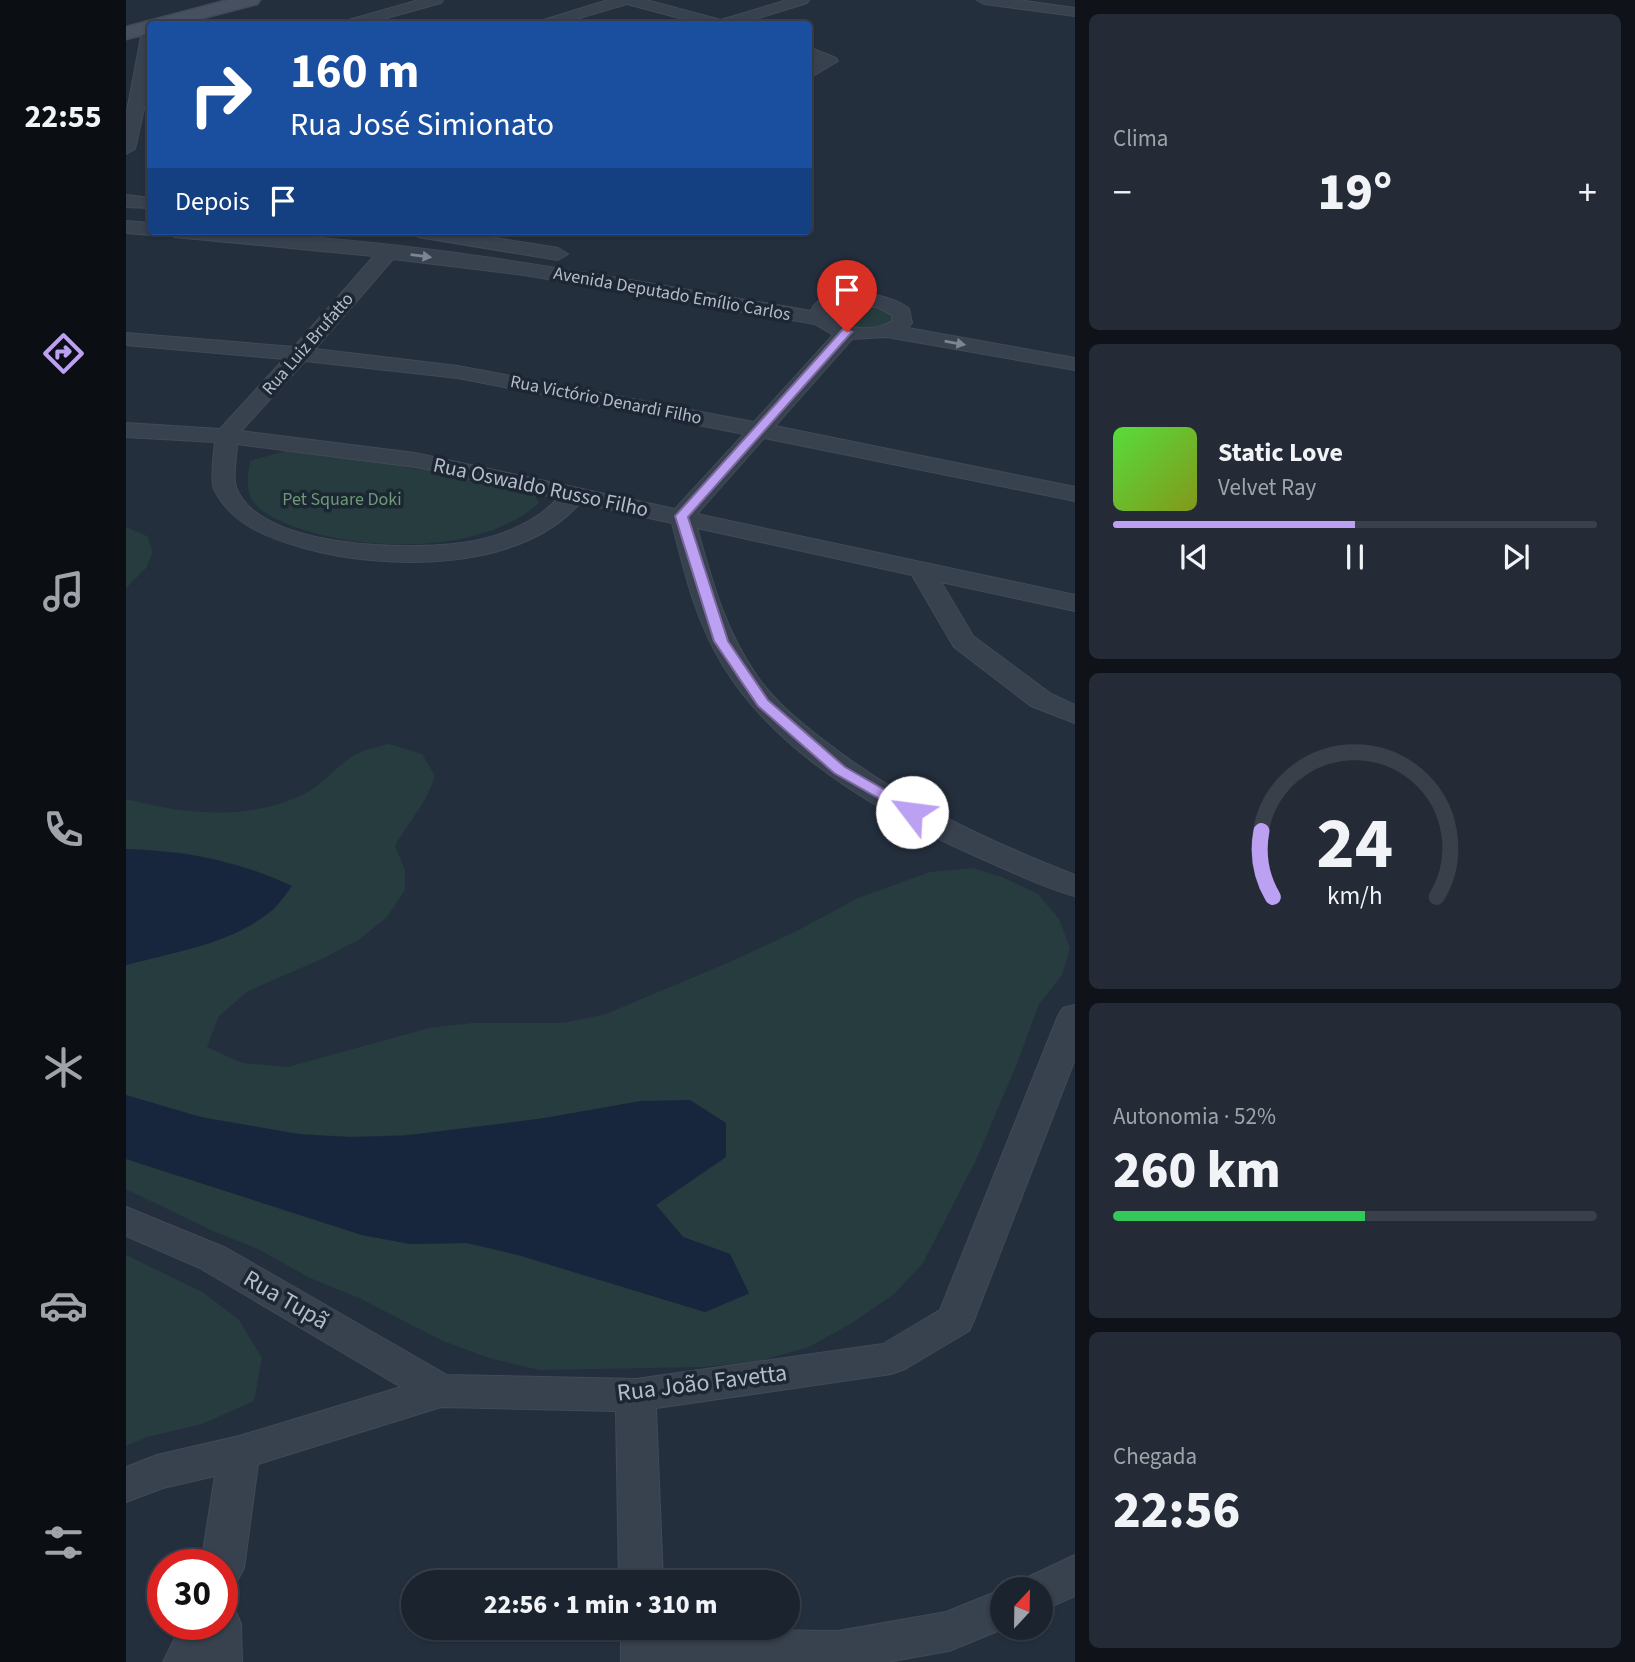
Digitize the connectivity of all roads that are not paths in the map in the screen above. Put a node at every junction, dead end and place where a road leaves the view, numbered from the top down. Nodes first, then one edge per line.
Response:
1 (250, 0) edge
2 (436, 0) edge
3 (626, 0) edge
4 (802, 0) edge
5 (984, 0) edge
6 (1075, 2) edge
7 (1054, 9) junction
8 (1075, 12) edge
9 (170, 21) edge
10 (361, 21) edge
11 (555, 21) edge
12 (706, 21) edge
13 (735, 21) edge
14 (147, 28) edge
15 (126, 33) edge
16 (812, 54) edge
17 (812, 72) edge
18 (146, 87) edge
19 (147, 145) edge
20 (127, 146) edge
21 (126, 201) edge
22 (147, 203) edge
23 (126, 227) edge
24 (147, 229) edge
25 (267, 235) edge
26 (446, 235) edge
27 (500, 235) edge
28 (336, 238) edge
29 (489, 241) junction
30 (388, 252) junction
31 (551, 253) junction
32 (578, 258) dead end
33 (524, 269) junction
34 (726, 283) dead end
35 (834, 302) junction
36 (902, 313) junction
37 (929, 317) dead end
38 (821, 319) junction
39 (969, 325) dead end
40 (887, 331) junction
41 (847, 332) junction
42 (128, 339) edge
43 (1075, 344) edge
44 (299, 354) junction
45 (1075, 364) edge
46 (126, 430) edge
47 (760, 431) junction
48 (227, 436) junction
49 (1075, 494) edge
50 (574, 495) junction
51 (682, 516) junction
52 (922, 570) junction
53 (1075, 603) edge
54 (1075, 715) edge
55 (1075, 886) edge
56 (1075, 1016) edge
57 (126, 1221) edge
58 (441, 1391) junction
59 (636, 1395) junction
60 (239, 1453) junction
61 (126, 1485) edge
62 (225, 1549) edge
63 (641, 1570) edge
64 (990, 1614) edge
65 (197, 1640) edge
66 (219, 1640) edge
67 (643, 1649) edge
68 (185, 1662) edge
69 (220, 1662) edge

1 - 9 street
2 - 10 street
3 - 11 street
3 - 12 street
4 - 13 street
5 - 7 street
6 - 7 street
7 - 8 street
14 - 15 street
16 - 17 street
18 - 20 street
19 - 20 street
21 - 22 street
23 - 24 street
25 - 28 street, Avenida Deputado Emílio Carlos
26 - 29 street, Avenida Deputado Emílio Carlos
27 - 29 street
28 - 30 street, Avenida Deputado Emílio Carlos
29 - 31 street, Avenida Deputado Emílio Carlos
30 -> 33 street, Avenida Deputado Emílio Carlos
30 - 44 street, Rua Luiz Brufatto
31 - 32 street, Avenida Deputado Emílio Carlos
31 - 33 street, Avenida Deputado Emílio Carlos
33 - 38 street, Avenida Deputado Emílio Carlos
34 - 35 street, Avenida Deputado Emílio Carlos
35 - 36 street, Avenida Deputado Emílio Carlos
35 - 38 street
36 - 37 street
36 - 40 street
38 - 41 street, Avenida Deputado Emílio Carlos
39 - 43 street
40 - 41 street
40 -> 45 street
41 - 47 street
42 - 44 street, Rua Victório Denardi Filho
44 - 47 street, Rua Victório Denardi Filho
44 - 48 street, Rua Luiz Brufatto
46 - 48 street, Rua Oswaldo Russo Filho
47 - 49 street, Rua Victório Denardi Filho
47 - 51 street
48 - 50 street, Rua Oswaldo Russo Filho
48 - 50 street
50 - 51 street, Rua Oswaldo Russo Filho
51 - 52 street, Rua Oswaldo Russo Filho
51 - 55 street
52 - 53 street, Rua Oswaldo Russo Filho
52 - 54 street
56 - 59 street, Rua João Favetta
57 - 58 street, Rua Tupã
58 - 59 street, Rua João Favetta
58 - 60 street, Rua João Favetta
59 - 63 street
60 - 61 street, Rua João Favetta
60 - 62 street
64 - 67 street
65 - 68 street
66 - 69 street

